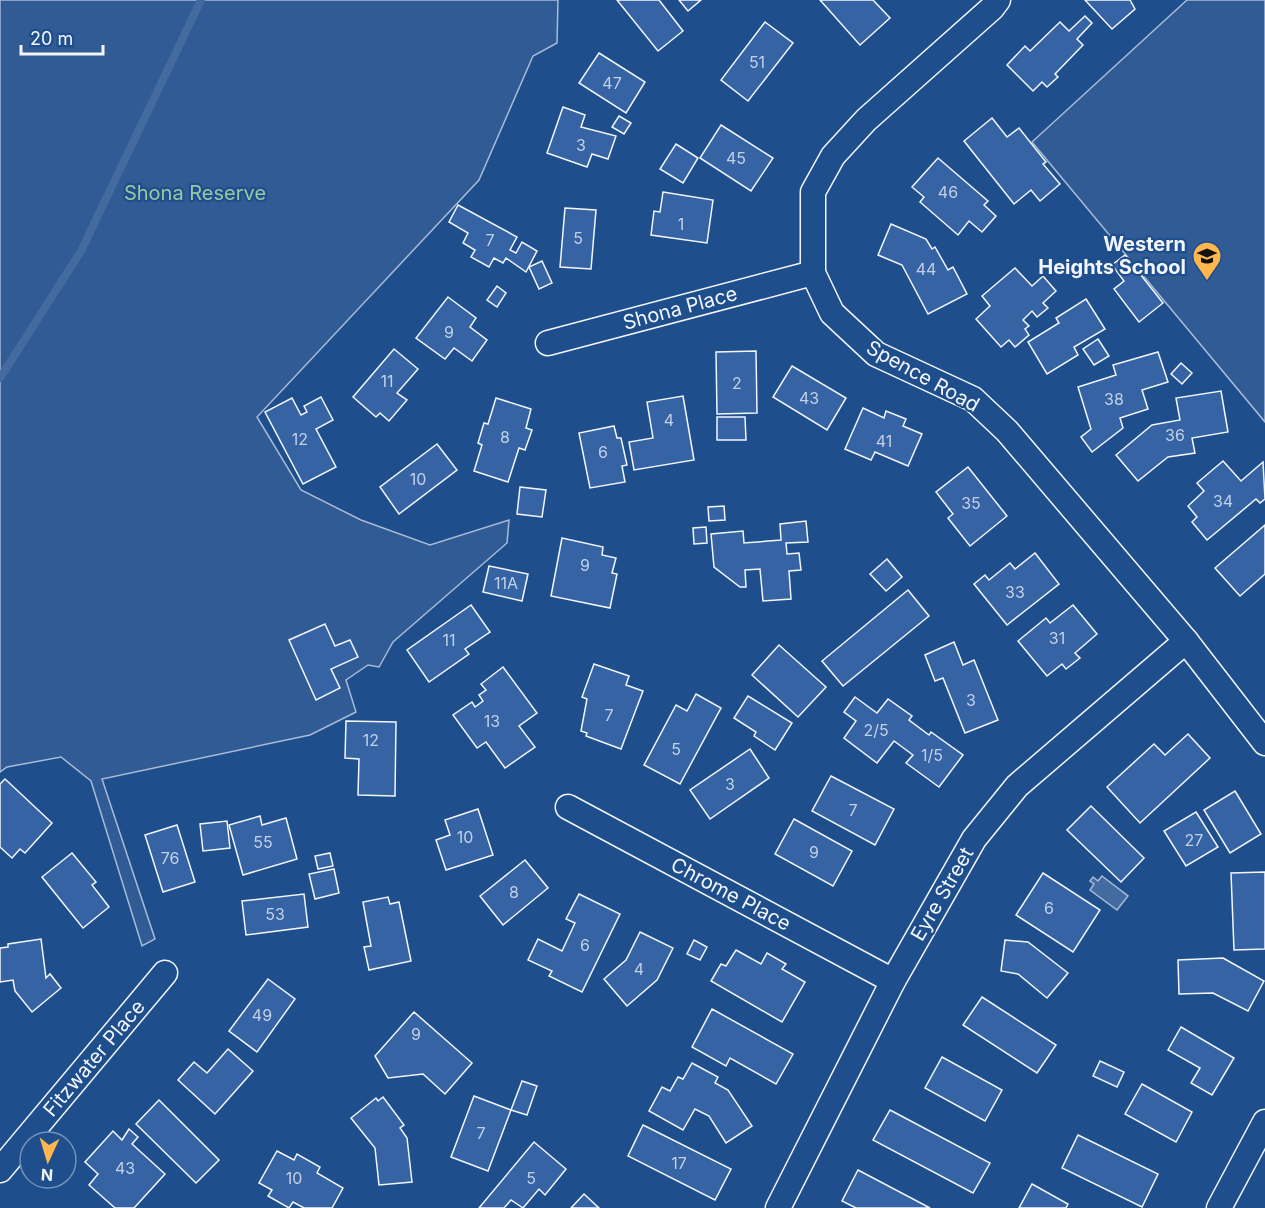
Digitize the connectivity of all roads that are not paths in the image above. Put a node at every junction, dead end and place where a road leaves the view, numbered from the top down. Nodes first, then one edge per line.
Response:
1 (998, 0) edge
2 (813, 273) junction
3 (548, 343) dead end
4 (1186, 641) junction
5 (1265, 743) edge
6 (568, 807) dead end
7 (165, 974) dead end
8 (893, 981) junction
9 (1265, 1122) edge
10 (0, 1170) edge
11 (778, 1208) edge
12 (1219, 1208) edge

1 - 2 street, Spence Road
2 - 3 street, Shona Place
2 - 4 street, Spence Road
4 - 5 street, Spence Road
4 - 8 street, Eyre Street
6 - 8 street, Chrome Place
7 - 10 street, Fitzwater Place
8 - 11 street, Eyre Street
9 - 12 street

